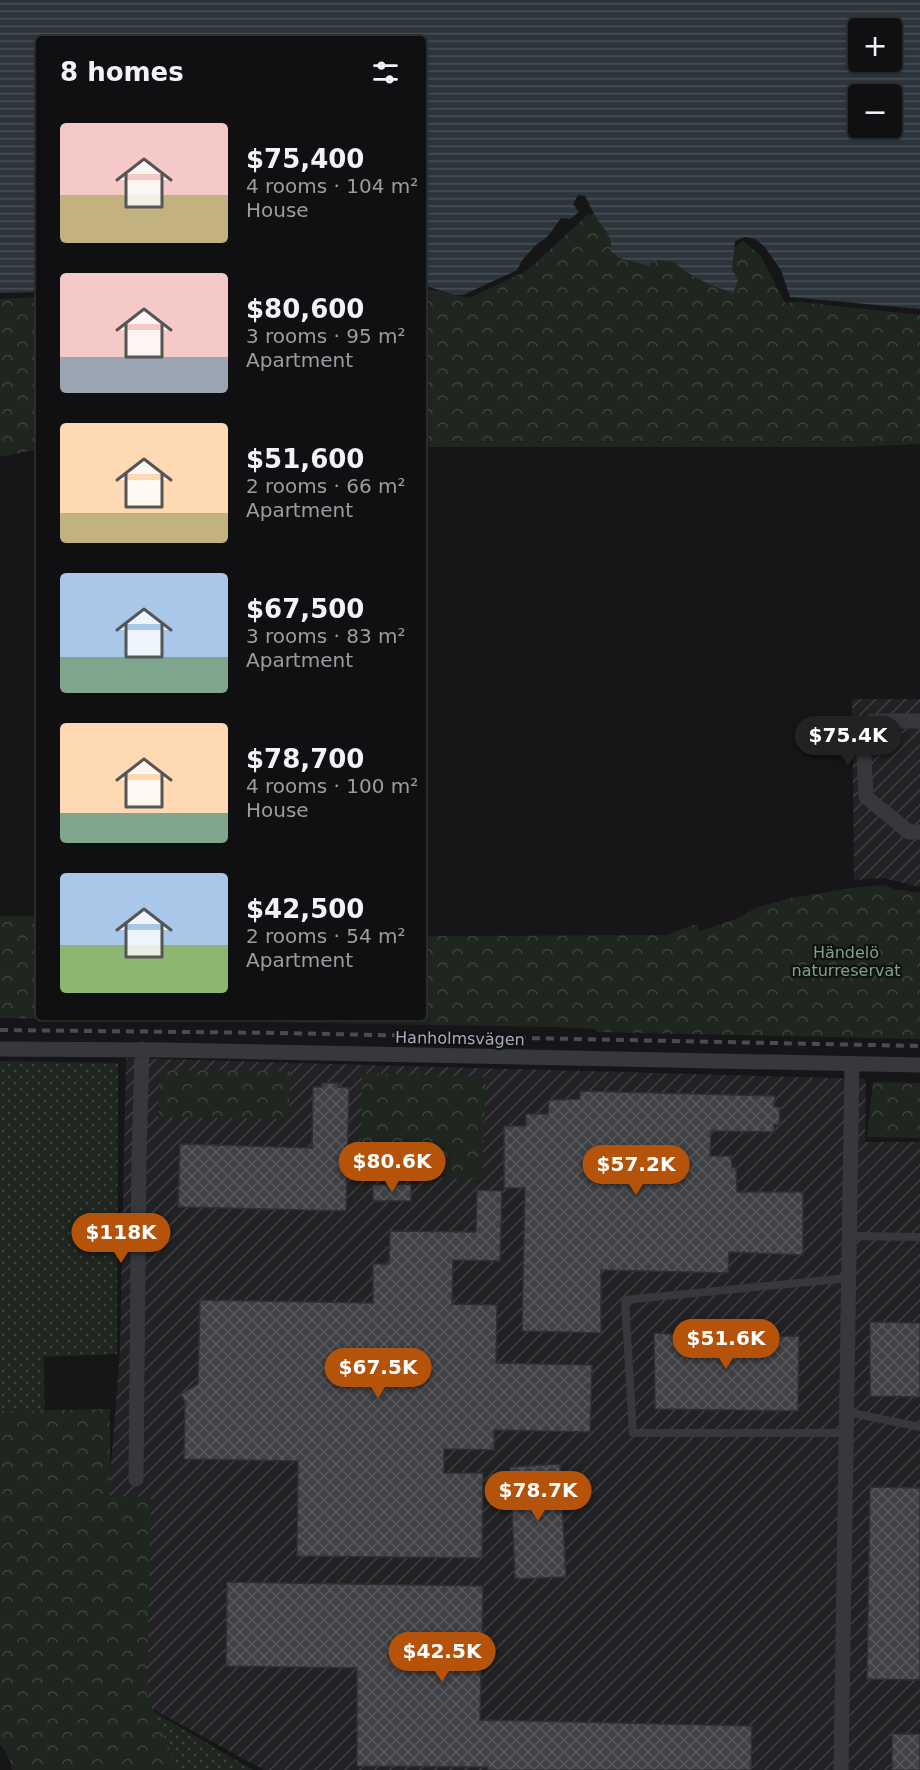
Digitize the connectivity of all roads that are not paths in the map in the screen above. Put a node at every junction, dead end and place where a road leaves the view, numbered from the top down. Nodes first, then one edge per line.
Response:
1 (920, 721) edge
2 (920, 832) edge
3 (0, 1049) edge
4 (142, 1049) junction
5 (852, 1064) junction
6 (920, 1065) edge
7 (849, 1236) junction
8 (920, 1237) edge
9 (849, 1278) junction
10 (847, 1412) junction
11 (920, 1427) edge
12 (846, 1433) junction
13 (136, 1479) dead end
14 (841, 1770) edge

1 - 2 street
3 - 4 street, Hanholmsvägen
4 - 5 street, Hanholmsvägen
4 - 13 street
5 - 6 street, Hanholmsvägen
5 - 7 street
7 - 8 lane
7 - 9 street
9 - 10 street
9 - 12 lane
10 - 11 lane
10 - 12 street
12 - 14 street

